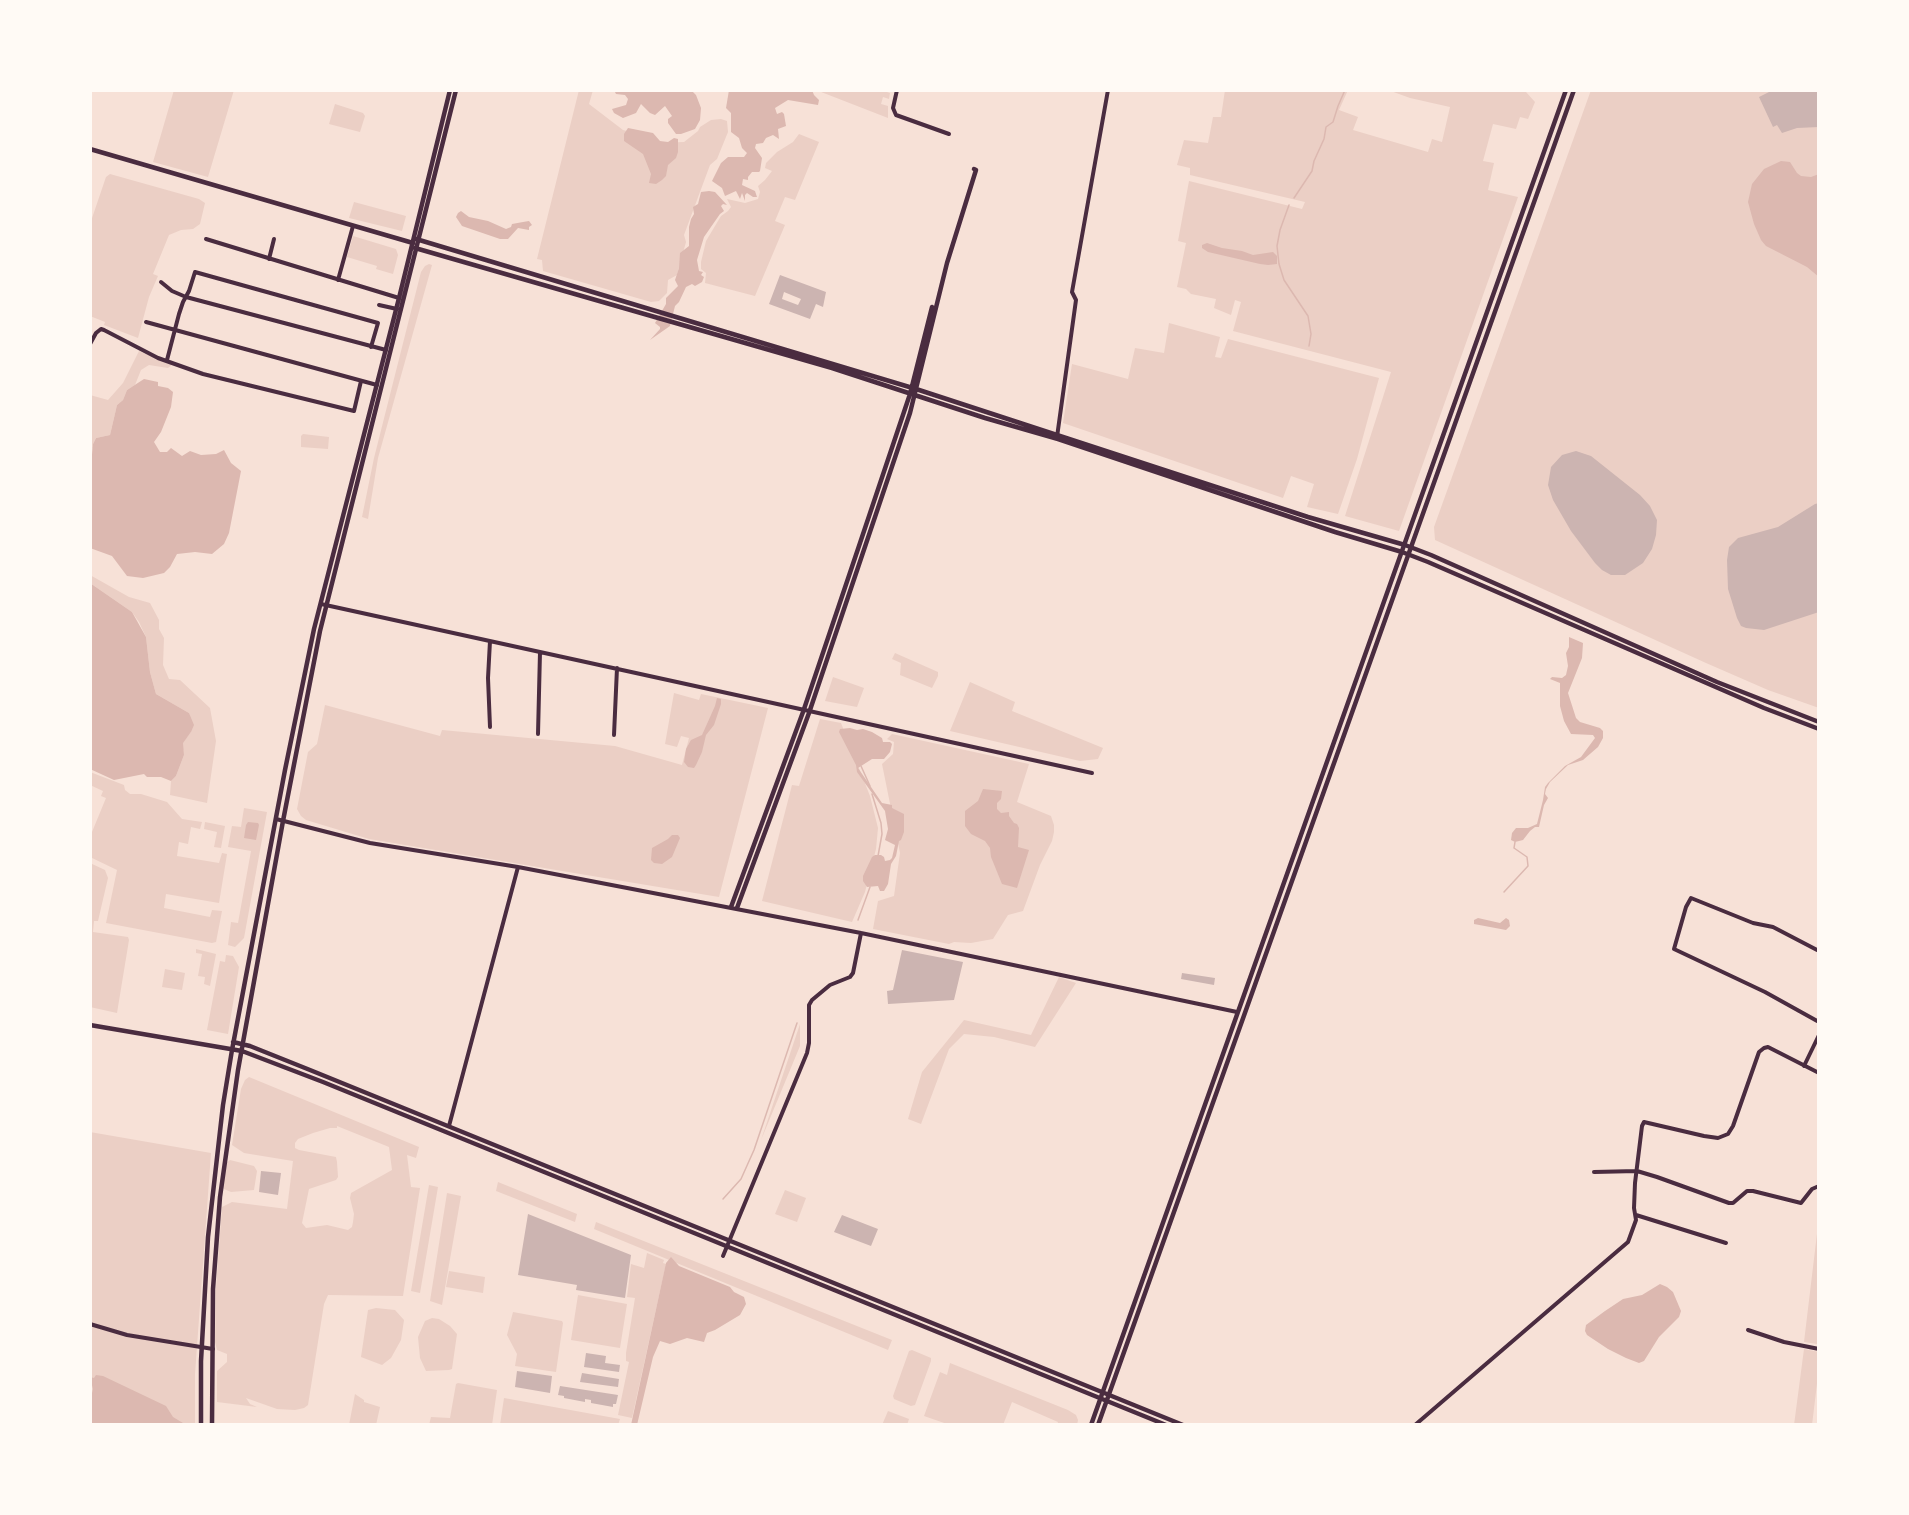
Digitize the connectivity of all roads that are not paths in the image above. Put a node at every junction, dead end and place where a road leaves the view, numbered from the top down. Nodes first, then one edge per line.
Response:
1 (450, 90) edge
2 (456, 90) edge
3 (897, 90) edge
4 (1108, 90) edge
5 (1566, 90) edge
6 (1574, 90) edge
7 (948, 134) dead end
8 (90, 149) edge
9 (353, 226) junction
10 (206, 239) dead end
11 (274, 239) dead end
12 (415, 243) junction
13 (269, 260) junction
14 (338, 280) junction
15 (161, 282) dead end
16 (186, 297) junction
17 (399, 298) junction
18 (379, 305) dead end
19 (397, 309) junction
20 (146, 322) dead end
21 (176, 331) junction
22 (90, 344) edge
23 (371, 346) junction
24 (386, 350) junction
25 (167, 360) junction
26 (362, 381) junction
27 (377, 385) junction
28 (913, 392) junction
29 (1057, 437) junction
30 (1405, 545) junction
31 (1411, 547) junction
32 (1402, 552) junction
33 (1408, 554) junction
34 (324, 605) junction
35 (490, 641) junction
36 (540, 652) junction
37 (617, 668) junction
38 (807, 710) junction
39 (1819, 722) edge
40 (490, 727) dead end
41 (1819, 729) edge
42 (538, 734) dead end
43 (614, 735) dead end
44 (1092, 773) dead end
45 (276, 819) junction
46 (283, 821) junction
47 (518, 867) junction
48 (730, 907) junction
49 (737, 909) junction
50 (861, 933) junction
51 (1819, 951) edge
52 (1237, 1012) junction
53 (1819, 1022) edge
54 (90, 1025) edge
55 (1819, 1035) edge
56 (233, 1042) junction
57 (243, 1044) junction
58 (232, 1050) junction
59 (242, 1052) junction
60 (1804, 1066) junction
61 (1819, 1073) edge
62 (449, 1126) junction
63 (1637, 1171) junction
64 (1594, 1172) dead end
65 (1819, 1186) edge
66 (1636, 1215) junction
67 (729, 1243) junction
68 (1726, 1243) dead end
69 (723, 1256) dead end
70 (90, 1324) edge
71 (1748, 1330) dead end
72 (201, 1347) junction
73 (213, 1349) junction
74 (1819, 1349) edge
75 (1102, 1392) junction
76 (1108, 1395) junction
77 (1099, 1398) junction
78 (1106, 1401) junction
79 (201, 1425) edge
80 (212, 1425) edge
81 (1090, 1425) edge
82 (1098, 1425) edge
83 (1166, 1425) edge
84 (1183, 1425) edge
85 (1415, 1425) edge

1 - 12 main road
2 - 12 main road
3 - 7 street
4 - 29 street
5 - 30 main road
6 - 31 main road
8 - 9 main road
9 - 12 main road
9 - 14 street
10 - 13 street
11 - 13 street
12 - 17 main road
12 - 28 main road
12 - 34 main road
13 - 14 street
14 - 17 street
15 - 16 street
16 - 21 street
16 - 23 street
16 - 23 street
17 - 19 main road
18 - 19 street
19 - 24 main road
20 - 21 street
21 - 25 street
21 - 26 street
22 - 25 street
23 - 24 street
24 - 27 main road
25 - 26 street
26 - 27 street
27 - 34 main road
28 - 28 main road
28 - 29 main road
28 - 38 main road
29 - 30 main road
29 - 32 main road
30 - 31 main road
30 - 32 main road
31 - 33 main road
31 - 39 main road
32 - 33 main road
32 - 52 main road
33 - 41 main road
33 - 76 main road
34 - 35 street
34 - 45 main road
34 - 46 main road
35 - 36 street
35 - 40 street
36 - 37 street
36 - 42 street
37 - 38 street
37 - 43 street
38 - 44 street
38 - 48 main road
38 - 49 main road
45 - 46 street
45 - 56 main road
46 - 47 street
46 - 57 main road
47 - 48 street
47 - 62 street
48 - 49 street
49 - 50 street
50 - 52 street
50 - 67 street
51 - 53 street
52 - 75 main road
54 - 58 main road
55 - 60 street
56 - 57 main road
56 - 58 main road
57 - 59 main road
57 - 62 main road
58 - 59 main road
58 - 72 main road
59 - 67 main road
59 - 73 main road
60 - 61 street
60 - 63 street
62 - 67 main road
63 - 64 street
63 - 65 street
63 - 66 street
66 - 68 street
66 - 85 street
67 - 69 street
67 - 75 main road
67 - 77 main road
70 - 72 street
71 - 74 street
72 - 73 street
72 - 79 main road
73 - 80 main road
75 - 76 main road
75 - 77 main road
76 - 78 main road
76 - 84 main road
77 - 78 main road
77 - 81 main road
78 - 82 main road
78 - 83 main road

